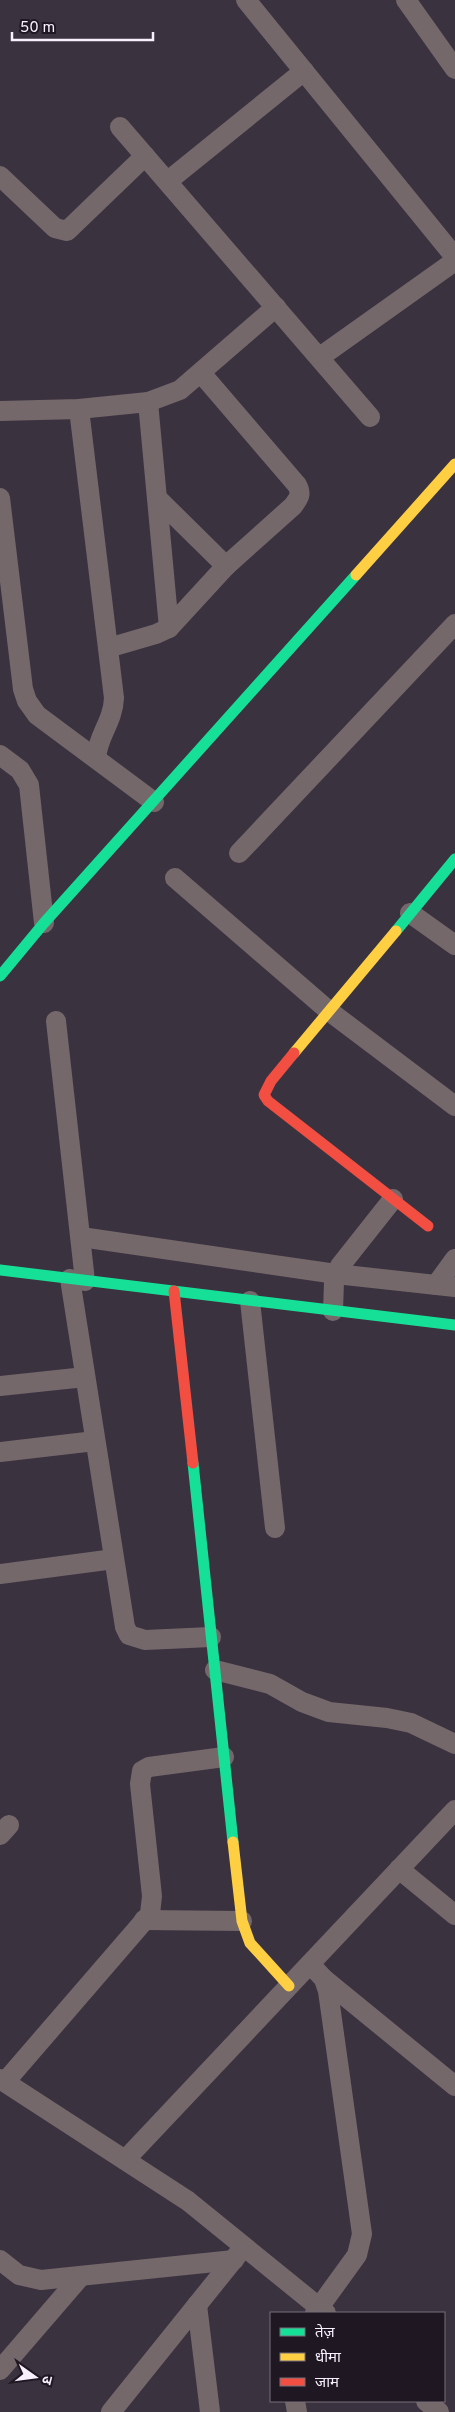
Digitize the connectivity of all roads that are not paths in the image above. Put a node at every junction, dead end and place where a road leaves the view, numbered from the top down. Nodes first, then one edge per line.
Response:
1 (246, 0) edge
2 (406, 0) edge
3 (455, 68) edge
4 (304, 71) junction
5 (120, 127) dead end
6 (145, 156) junction
7 (0, 176) edge
8 (168, 182) junction
9 (455, 257) edge
10 (455, 261) edge
11 (276, 307) junction
12 (320, 357) junction
13 (201, 373) junction
14 (148, 402) junction
15 (79, 409) junction
16 (0, 411) edge
17 (370, 417) dead end
18 (452, 473) edge
19 (0, 498) edge
20 (157, 498) junction
21 (0, 504) edge
22 (226, 566) junction
23 (455, 624) edge
24 (169, 628) junction
25 (108, 648) junction
26 (96, 758) junction
27 (3, 763) edge
28 (154, 802) junction
29 (239, 853) dead end
30 (455, 859) edge
31 (175, 878) dead end
32 (410, 913) junction
33 (44, 923) junction
34 (455, 945) edge
35 (0, 976) edge
36 (329, 1011) junction
37 (56, 1021) dead end
38 (455, 1106) edge
39 (393, 1199) junction
40 (428, 1226) dead end
41 (455, 1259) edge
42 (81, 1264) junction
43 (0, 1270) edge
44 (445, 1286) edge
45 (174, 1292) junction
46 (334, 1292) junction
47 (250, 1301) junction
48 (455, 1325) edge
49 (85, 1377) junction
50 (0, 1386) edge
51 (95, 1441) junction
52 (0, 1452) edge
53 (276, 1528) dead end
54 (114, 1559) junction
55 (0, 1574) edge
56 (211, 1637) junction
57 (215, 1670) junction
58 (455, 1744) edge
59 (224, 1757) junction
60 (455, 1810) edge
61 (399, 1869) junction
62 (455, 1915) edge
63 (144, 1920) junction
64 (242, 1921) junction
65 (310, 1964) junction
66 (324, 1979) junction
67 (289, 1986) junction
68 (3, 2080) edge
69 (455, 2086) edge
70 (125, 2160) junction
71 (239, 2253) junction
72 (0, 2260) edge
73 (81, 2276) junction
74 (197, 2305) junction
75 (320, 2312) edge
76 (0, 2370) edge
77 (427, 2402) edge
78 (111, 2412) edge
79 (210, 2412) edge
80 (439, 2412) edge

1 - 4 street
2 - 3 street
4 - 8 street
4 - 9 street
5 - 6 street
6 - 7 street
6 - 8 street
8 - 11 street
10 - 12 street
11 - 12 street
11 - 13 street
12 - 17 street
13 - 14 street
13 - 22 street
14 - 15 street
14 - 20 street
15 - 16 street
15 - 25 street
18 - 28 street
19 - 21 street
20 - 22 street
20 - 24 street
21 - 26 street
22 - 24 street
23 - 29 street
24 - 25 street
25 - 26 street
26 - 28 street
27 - 33 street
28 - 33 street
30 - 32 street
31 - 36 street
32 - 34 street
32 - 36 street
33 - 35 street
36 - 38 street
36 - 39 street
37 - 42 street
39 - 40 street
39 - 46 street
41 - 44 street
42 - 43 street
42 - 45 street
42 - 46 street
42 - 49 street
44 - 46 street
45 - 47 street
45 - 56 street
46 - 47 street
46 - 48 street
47 - 53 street
49 - 50 street
49 - 51 street
51 - 52 street
51 - 54 street
54 - 55 street
54 - 56 street
56 - 57 street
57 - 58 street
57 - 59 street
59 - 63 street
59 - 64 street
60 - 61 street
61 - 62 street
61 - 65 street
63 - 64 street
63 - 68 street
64 - 67 street
65 - 66 street
65 - 67 street
66 - 69 street
66 - 75 street
67 - 70 street
68 - 70 street
70 - 71 street
71 - 73 street
71 - 74 street
71 - 75 street
72 - 73 street
73 - 76 street
74 - 78 street
74 - 79 street
77 - 80 street

